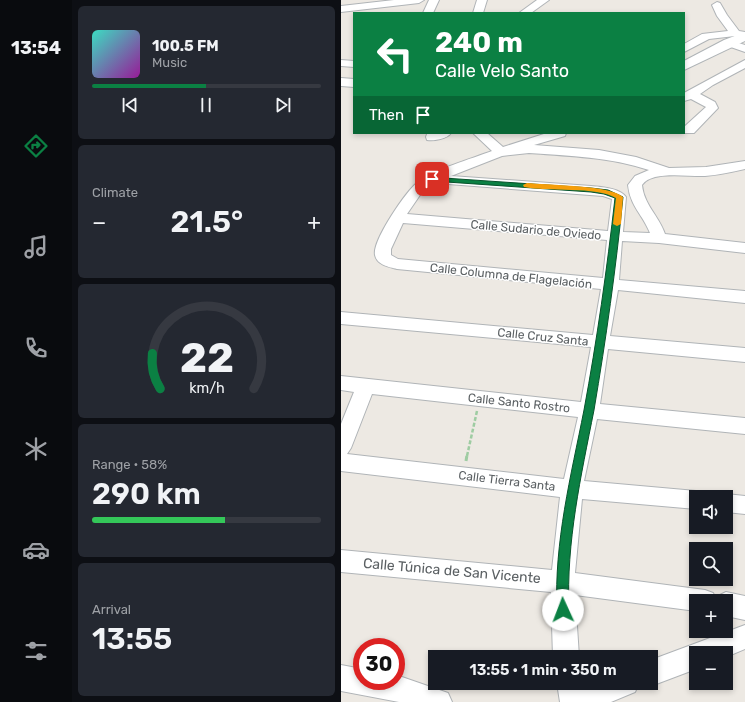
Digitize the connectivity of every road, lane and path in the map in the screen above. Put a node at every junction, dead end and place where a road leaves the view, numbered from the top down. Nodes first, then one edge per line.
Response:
1 (419, 0) edge
2 (434, 0) edge
3 (482, 0) edge
4 (544, 0) edge
5 (717, 5) dead end
6 (381, 6) edge
7 (341, 9) edge
8 (428, 12) edge
9 (478, 12) edge
10 (526, 12) edge
11 (739, 21) dead end
12 (726, 22) junction
13 (689, 34) dead end
14 (706, 36) junction
15 (740, 40) edge
16 (685, 49) edge
17 (745, 63) edge
18 (685, 66) edge
19 (341, 82) edge
20 (353, 83) edge
21 (689, 96) edge
22 (689, 130) dead end
23 (442, 134) edge
24 (480, 134) edge
25 (556, 134) edge
26 (432, 137) dead end
27 (500, 152) junction
28 (745, 165) edge
29 (665, 171) junction
30 (432, 179) junction
31 (618, 214) junction
32 (647, 216) junction
33 (399, 218) junction
34 (615, 236) junction
35 (659, 238) junction
36 (745, 248) edge
37 (610, 286) junction
38 (745, 297) edge
39 (341, 318) edge
40 (600, 342) junction
41 (745, 355) edge
42 (341, 383) edge
43 (366, 386) junction
44 (479, 399) junction
45 (589, 410) junction
46 (745, 426) edge
47 (341, 448) edge
48 (341, 462) edge
49 (463, 476) junction
50 (572, 489) junction
51 (689, 499) edge
52 (733, 504) edge
53 (745, 505) edge
54 (341, 561) edge
55 (562, 582) junction
56 (689, 599) edge
57 (733, 605) edge
58 (745, 608) edge
59 (745, 637) edge
60 (721, 646) edge
61 (565, 650) edge
62 (689, 659) edge
63 (658, 670) edge
64 (341, 678) edge
65 (571, 690) edge
66 (608, 690) edge
67 (399, 695) edge
68 (439, 702) edge
69 (573, 702) edge
70 (577, 702) edge

1 - 6 street
2 - 8 street
3 - 9 street
4 - 10 street
5 - 12 street
6 - 7 street
11 - 12 street
12 - 15 street
13 - 14 street
14 - 15 street
14 - 16 street
15 - 18 street
17 - 21 street
19 - 20 street
21 - 22 street
23 - 26 street
24 - 27 street
25 - 27 street
27 - 29 street
27 - 30 street
28 - 29 street
29 - 32 street
30 - 31 street
30 - 33 street
31 - 32 street
31 - 34 street
32 - 35 street
33 - 34 street, Calle Sudario de Oviedo
33 - 37 street, Calle Columna de Flagelación
34 - 35 street, Calle Sudario de Oviedo
34 - 37 street
35 - 36 street, Calle Sudario de Oviedo
37 - 38 street, Calle Columna de Flagelación
37 - 40 street
39 - 40 street, Calle Cruz Santa
40 - 41 street, Calle Cruz Santa
40 - 45 street
42 - 43 street, Calle Santo Rostro
43 - 44 street, Calle Santo Rostro
43 - 47 street
44 - 45 street, Calle Santo Rostro
44 - 49 path
45 - 46 street, Calle Santo Rostro
45 - 50 street
48 - 49 street, Calle Tierra Santa
49 - 50 street, Calle Tierra Santa
50 - 51 street, Calle Tierra Santa
50 - 55 street
52 - 53 street
54 - 55 street, Calle Túnica de San Vicente
55 - 56 street, Calle Túnica de San Vicente
55 - 61 street
57 - 58 street
59 - 60 street
62 - 63 street
64 - 67 street
65 - 69 street
66 - 70 street
67 - 68 street

